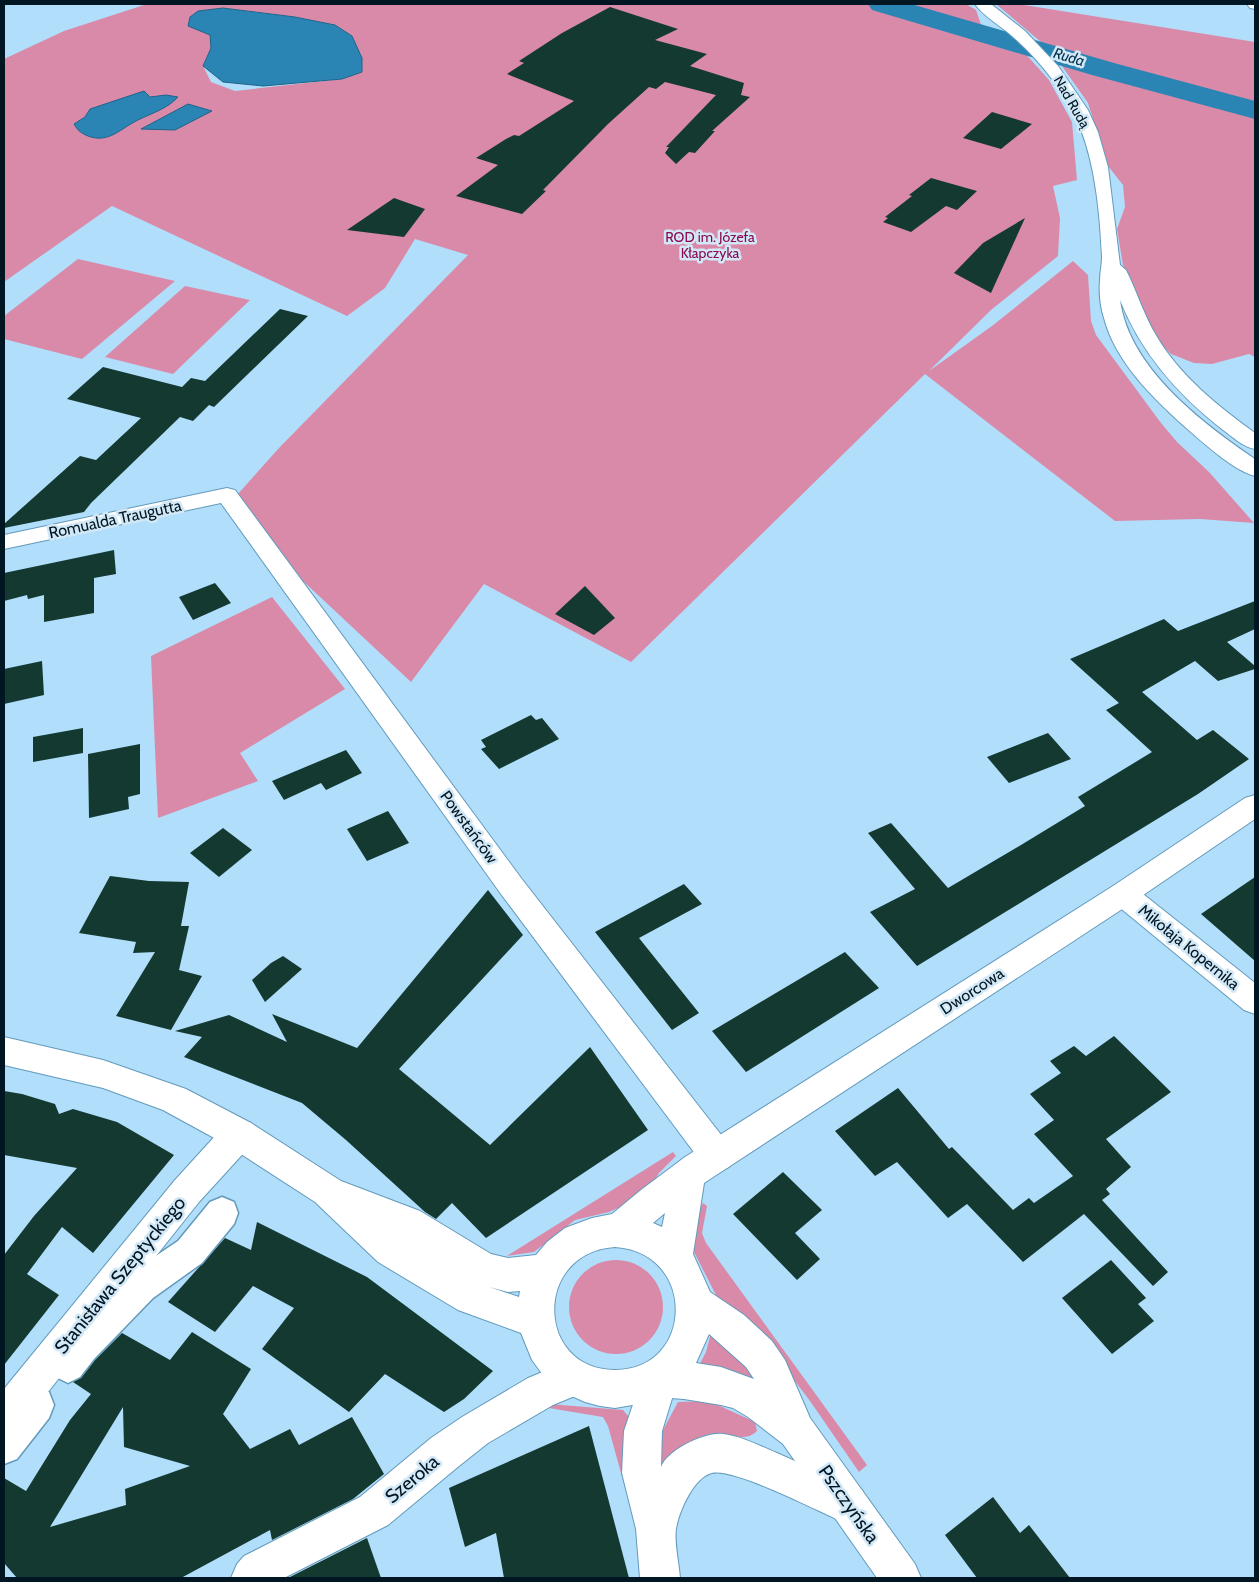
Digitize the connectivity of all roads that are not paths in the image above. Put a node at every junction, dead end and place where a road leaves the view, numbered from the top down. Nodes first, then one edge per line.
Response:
1 (982, 4) edge
2 (1112, 259) junction
3 (1255, 442) edge
4 (1255, 469) edge
5 (227, 494) joint
6 (4, 542) edge
7 (1255, 805) edge
8 (1123, 894) junction
9 (1255, 1001) edge
10 (4, 1051) edge
11 (239, 1134) junction
12 (717, 1156) junction
13 (688, 1175) junction
14 (327, 1191) junction
15 (222, 1213) dead end
16 (619, 1231) junction
17 (675, 1257) junction
18 (545, 1272) junction
19 (695, 1303) junction
20 (536, 1320) junction
21 (574, 1378) junction
22 (658, 1379) junction
23 (4, 1418) edge
24 (797, 1430) junction
25 (4, 1446) edge
26 (848, 1504) junction
27 (656, 1529) junction
28 (251, 1578) edge
29 (660, 1578) edge
30 (901, 1578) edge

1 - 2 street, Nad Rudą
2 - 3 street, Nad Rudą
2 - 4 street, Nad Rudą
5 - 6 street, Romualda Traugutta
5 - 12 street, Powstańców
7 - 8 street, Dworcowa
8 - 9 street, Mikołaja Kopernika
8 - 12 street, Dworcowa
10 - 11 street
11 - 14 street
11 - 23 street, Stanisława Szeptyckiego
12 - 13 street, Dworcowa
13 - 16 street, Dworcowa
13 - 17 street
14 - 18 street
14 - 20 street
15 - 25 street
16 - 17 street
16 - 18 street
17 - 19 street
18 - 20 street
19 - 22 street
19 - 24 street, Pszczyńska
20 - 21 street
21 - 22 street
21 - 28 street, Szeroka
22 - 24 street, Pszczyńska
22 - 27 street
24 - 26 street, Pszczyńska
26 - 27 street
26 - 30 street, Pszczyńska
27 - 29 street

